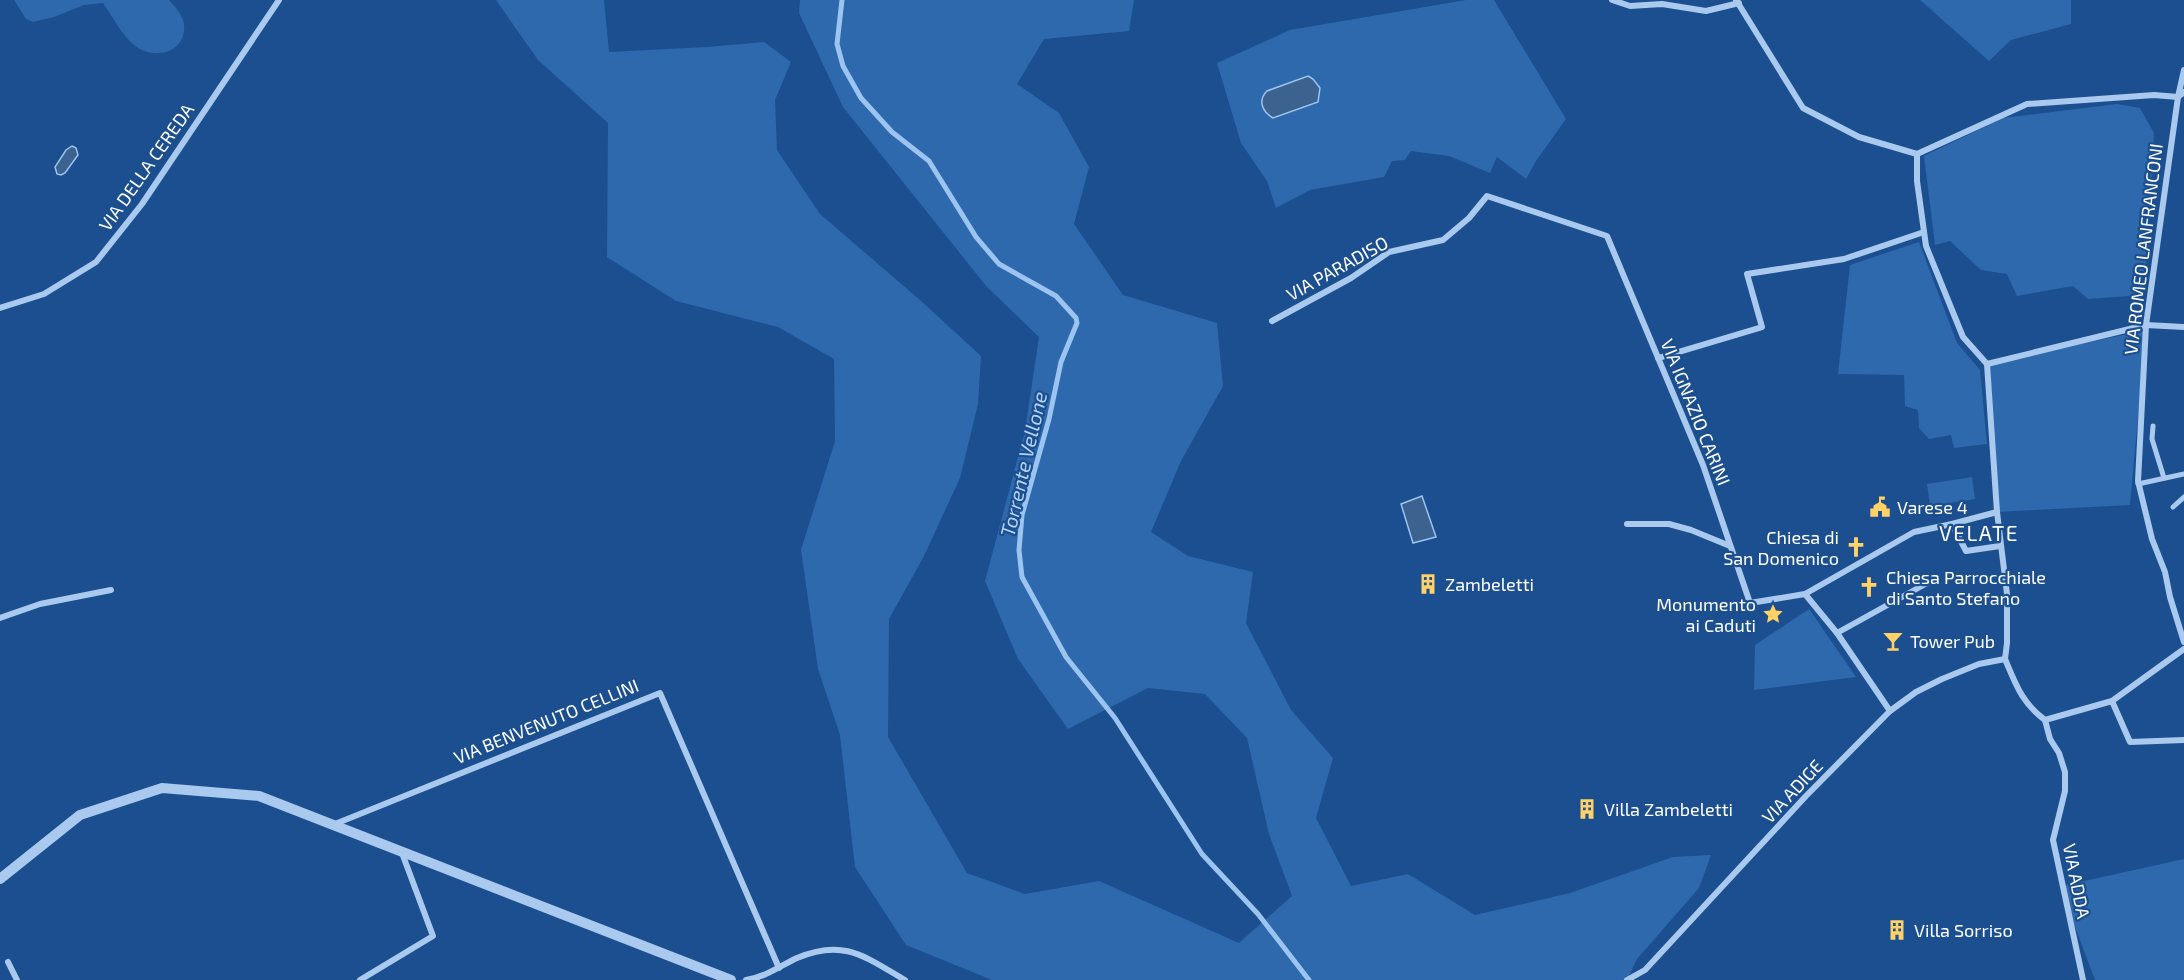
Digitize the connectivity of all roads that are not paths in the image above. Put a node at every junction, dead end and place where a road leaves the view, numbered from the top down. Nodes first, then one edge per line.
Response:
1 (279, 0) edge
2 (1612, 0) edge
3 (1737, 2) edge
4 (2184, 70) edge
5 (2184, 93) edge
6 (2178, 97) junction
7 (1917, 154) junction
8 (1924, 232) junction
9 (1607, 236) joint
10 (0, 308) edge
11 (1272, 321) dead end
12 (2146, 325) junction
13 (2184, 327) edge
14 (1658, 358) junction
15 (1987, 364) junction
16 (2153, 426) dead end
17 (2182, 475) edge
18 (2164, 478) junction
19 (2184, 482) edge
20 (2138, 484) junction
21 (2184, 497) edge
22 (2173, 507) dead end
23 (1997, 512) junction
24 (1627, 524) dead end
25 (1952, 524) junction
26 (1730, 546) junction
27 (2000, 546) junction
28 (1929, 582) dead end
29 (111, 590) dead end
30 (1805, 594) junction
31 (0, 618) edge
32 (1837, 633) junction
33 (2184, 642) edge
34 (2184, 649) edge
35 (2005, 659) junction
36 (2112, 701) junction
37 (1890, 711) junction
38 (2045, 720) junction
39 (2184, 740) edge
40 (333, 825) junction
41 (402, 853) junction
42 (0, 879) edge
43 (8, 962) dead end
44 (779, 968) junction
45 (17, 980) edge
46 (360, 980) edge
47 (731, 980) edge
48 (746, 980) edge
49 (905, 980) edge
50 (1627, 980) edge
51 (2083, 980) edge

1 - 10 street, VIA DELLA CEREDA
2 - 3 street
3 - 7 street
4 - 6 street, VIA ROMEO LANFRANCONI
5 - 6 street
6 - 7 street
6 - 12 street, VIA ROMEO LANFRANCONI
7 - 8 street
8 - 14 street
8 - 15 street
9 - 11 street, VIA PARADISO
9 - 14 street, VIA IGNAZIO CARINI
12 - 13 street
12 - 15 street
12 - 20 street, VIA ROMEO LANFRANCONI
14 - 26 street, VIA IGNAZIO CARINI
15 - 23 street
16 - 18 street
17 - 18 street
17 - 19 street
18 - 20 street
20 - 33 street, VIA ROMEO LANFRANCONI
21 - 22 street
23 - 25 street
23 - 27 street
24 - 26 street
25 - 27 street
25 - 30 street
26 - 30 street, VIA IGNAZIO CARINI
27 - 35 street
28 - 32 street
29 - 31 street
30 - 32 street
32 - 37 street
34 - 36 street
35 - 37 street, VIA ADIGE
35 - 38 street
36 - 38 street
36 - 39 street
37 - 50 street, VIA ADIGE
38 - 51 street, VIA ADDA
40 - 41 street
40 - 42 street
40 - 44 street, VIA BENVENUTO CELLINI
41 - 46 street
41 - 47 street
43 - 45 street
44 - 48 street
44 - 49 street

